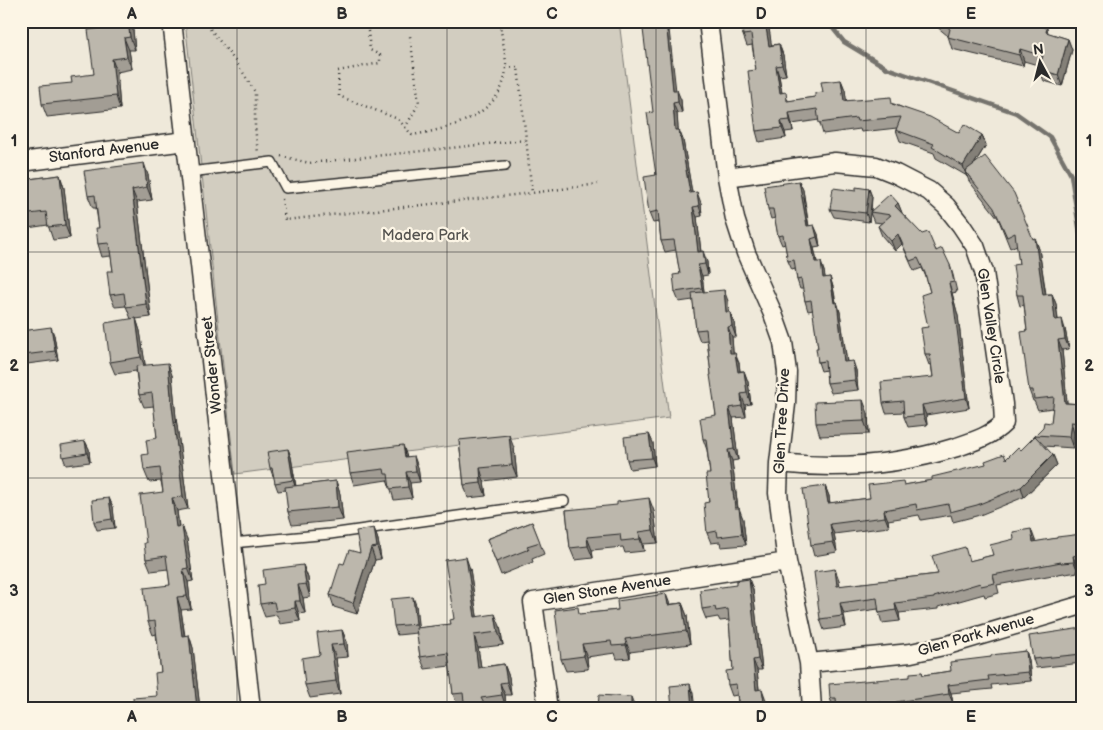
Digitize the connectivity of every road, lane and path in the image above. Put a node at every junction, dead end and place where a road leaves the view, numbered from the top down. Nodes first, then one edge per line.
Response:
1 (172, 21) edge
2 (204, 21) edge
3 (502, 21) edge
4 (708, 21) edge
5 (368, 31) dead end
6 (410, 36) dead end
7 (506, 68) junction
8 (405, 128) junction
9 (525, 140) junction
10 (186, 141) junction
11 (265, 156) dead end
12 (279, 156) dead end
13 (21, 162) edge
14 (505, 166) dead end
15 (190, 172) junction
16 (728, 177) junction
17 (598, 184) dead end
18 (532, 193) junction
19 (282, 198) dead end
20 (779, 463) junction
21 (564, 501) dead end
22 (232, 544) junction
23 (786, 562) junction
24 (1082, 605) edge
25 (809, 663) junction
26 (251, 709) edge
27 (548, 709) edge
28 (812, 709) edge

1 - 10 street, Wonder Street
2 - 11 path
3 - 7 path
4 - 16 street, Glen Tree Drive
5 - 8 path
6 - 8 path
7 - 8 path
7 - 9 path
9 - 12 path
9 - 18 path
10 - 13 street, Stanford Avenue
10 - 15 street, Wonder Street
14 - 15 lane
15 - 22 street, Wonder Street
16 - 20 street, Glen Tree Drive
16 - 20 street, Glen Valley Circle
17 - 18 path
18 - 19 path
20 - 23 street, Glen Tree Drive
21 - 22 lane
22 - 26 street, Wonder Street
23 - 25 street, Glen Tree Drive
23 - 27 street, Glen Stone Avenue
24 - 25 street, Glen Park Avenue
25 - 28 street, Glen Tree Drive

